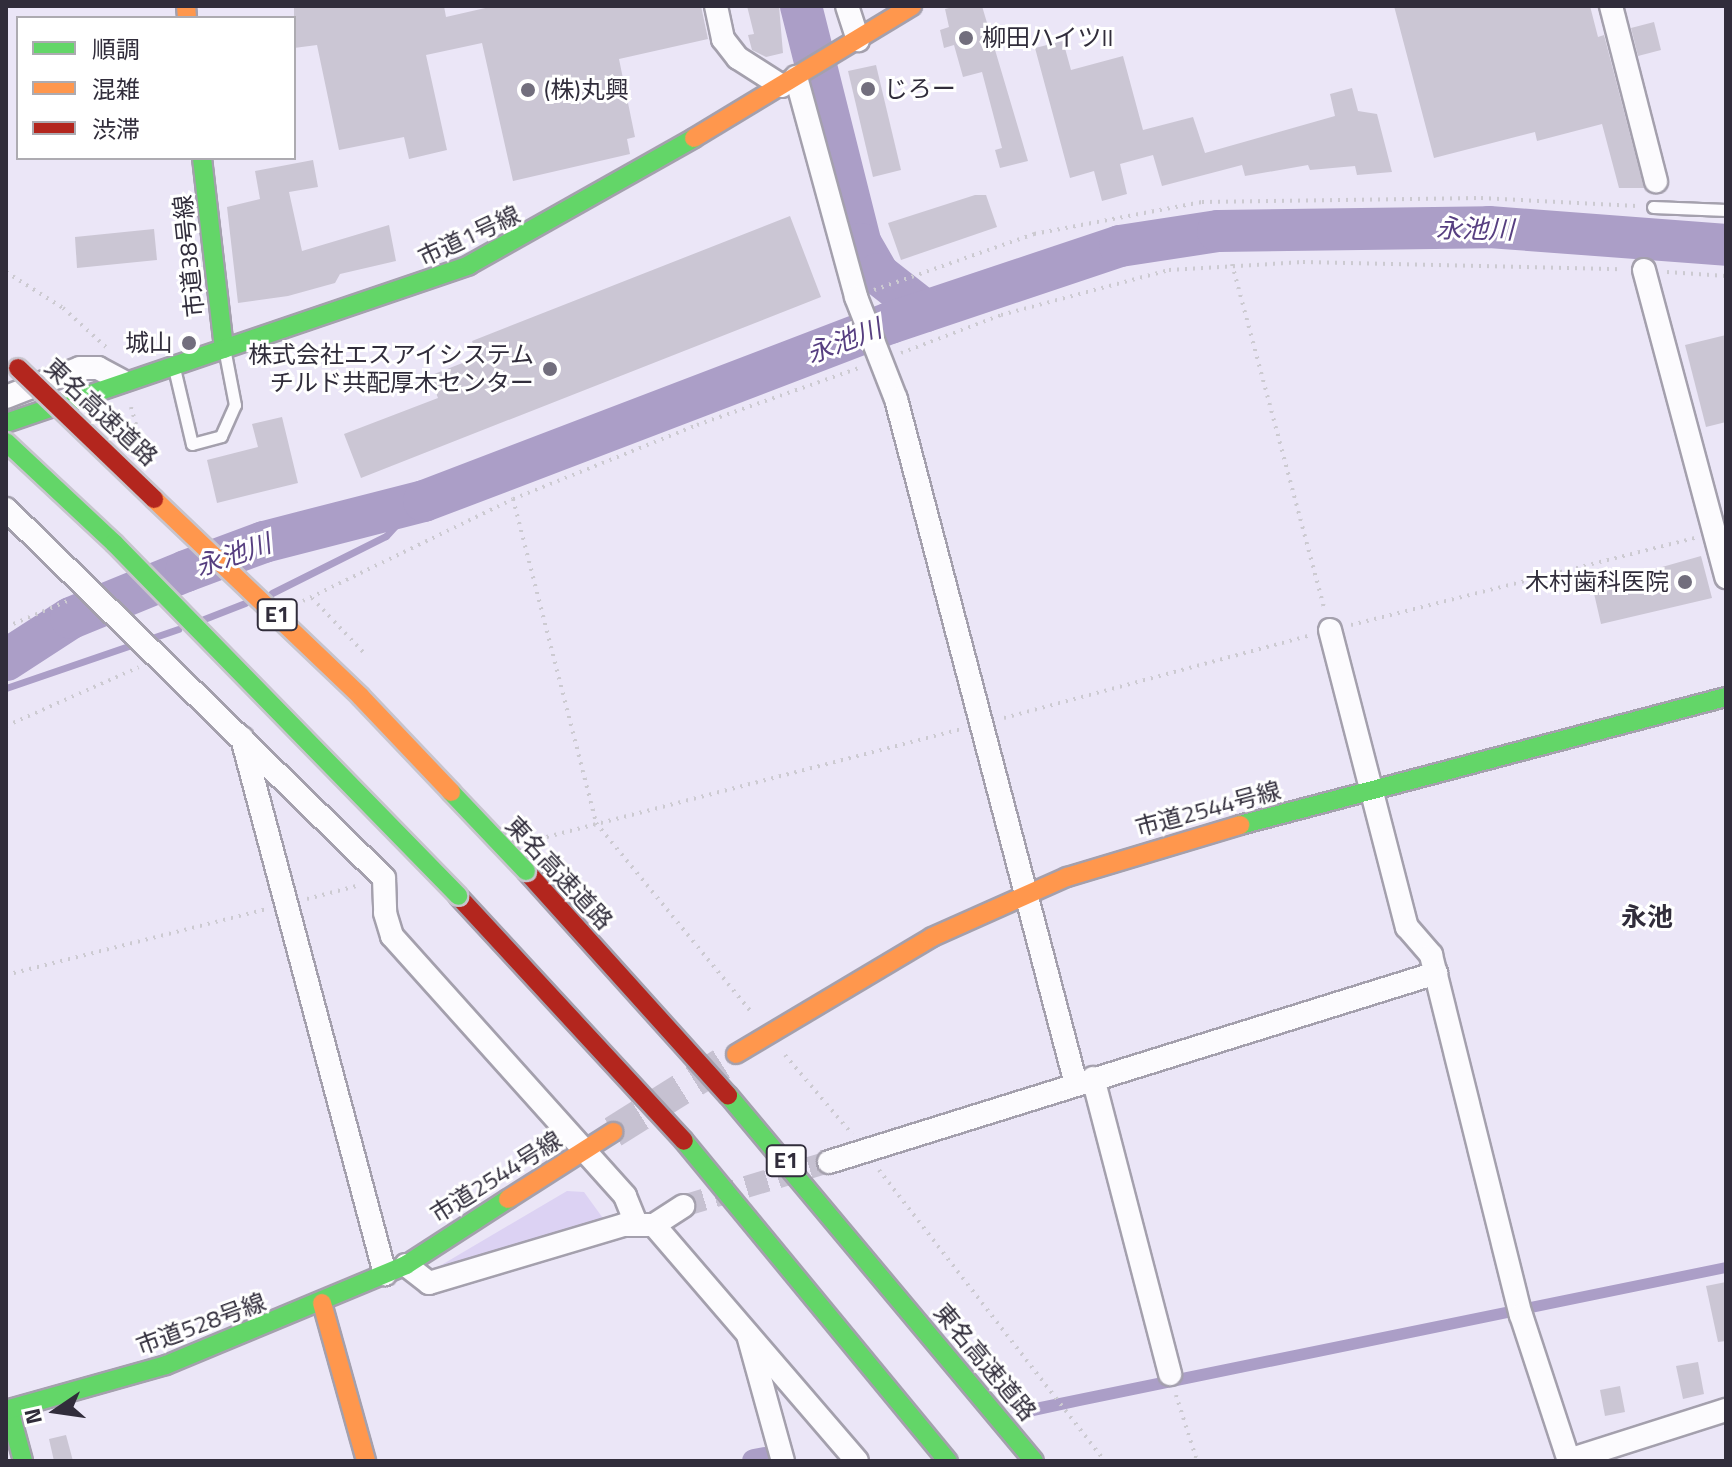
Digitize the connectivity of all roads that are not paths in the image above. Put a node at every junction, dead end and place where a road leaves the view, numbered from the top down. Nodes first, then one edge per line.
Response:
1 (716, 6) edge
2 (847, 6) edge
3 (912, 6) edge
4 (1611, 6) edge
5 (858, 40) junction
6 (795, 78) junction
7 (202, 160) edge
8 (1656, 181) dead end
9 (1653, 207) road end
10 (1726, 210) edge
11 (1644, 270) road end
12 (224, 349) junction
13 (12, 362) edge
14 (173, 365) junction
15 (122, 381) junction
16 (6, 397) edge
17 (6, 423) edge
18 (6, 442) edge
19 (6, 509) edge
20 (1720, 532) edge
21 (1726, 577) edge
22 (1330, 630) road end
23 (1726, 697) edge
24 (242, 737) junction
25 (1372, 790) junction
26 (1026, 893) junction
27 (1436, 973) junction
28 (736, 1054) tunnel mouth
29 (1085, 1081) junction
30 (613, 1132) tunnel mouth
31 (584, 1149) junction
32 (829, 1162) tunnel mouth
33 (683, 1206) tunnel mouth
34 (645, 1224) junction
35 (406, 1265) junction
36 (385, 1274) junction
37 (322, 1303) junction
38 (746, 1329) junction
39 (1172, 1381) road end
40 (8, 1410) edge
41 (1726, 1410) edge
42 (23, 1461) edge
43 (366, 1461) edge
44 (783, 1461) edge
45 (857, 1461) edge
46 (948, 1461) edge
47 (1034, 1461) edge
48 (1569, 1461) edge

1 - 6 street
2 - 5 street
3 - 5 main road, 市道1号線
4 - 8 street
5 - 6 main road, 市道1号線
6 - 12 main road, 市道1号線
6 - 26 street
7 - 12 main road, 市道38号線
9 - 10 lane
11 - 20 street
12 - 14 main road, 市道1号線
12 - 14 lane
13 - 47 main road, 東名高速道路 / E1, bridge
14 - 15 main road, 市道1号線
15 - 16 street
15 - 17 main road, 市道1号線
18 - 46 main road, E1, bridge
19 - 24 street
20 - 21 street
22 - 25 street
23 - 25 main road, 市道2544号線
24 - 31 street
24 - 36 street
25 - 26 main road, 市道2544号線
25 - 27 street
26 - 28 main road, 市道2544号線
26 - 29 street
27 - 29 street
27 - 48 street
29 - 32 street
29 - 39 street
30 - 31 main road, 市道2544号線
31 - 34 street
31 - 35 main road, 市道2544号線
33 - 34 street
34 - 35 street
34 - 38 street
35 - 36 main road, 市道528号線
36 - 37 main road, 市道528号線
37 - 40 main road, 市道528号線
37 - 43 main road
38 - 44 street
38 - 45 street
40 - 42 main road
41 - 48 street

